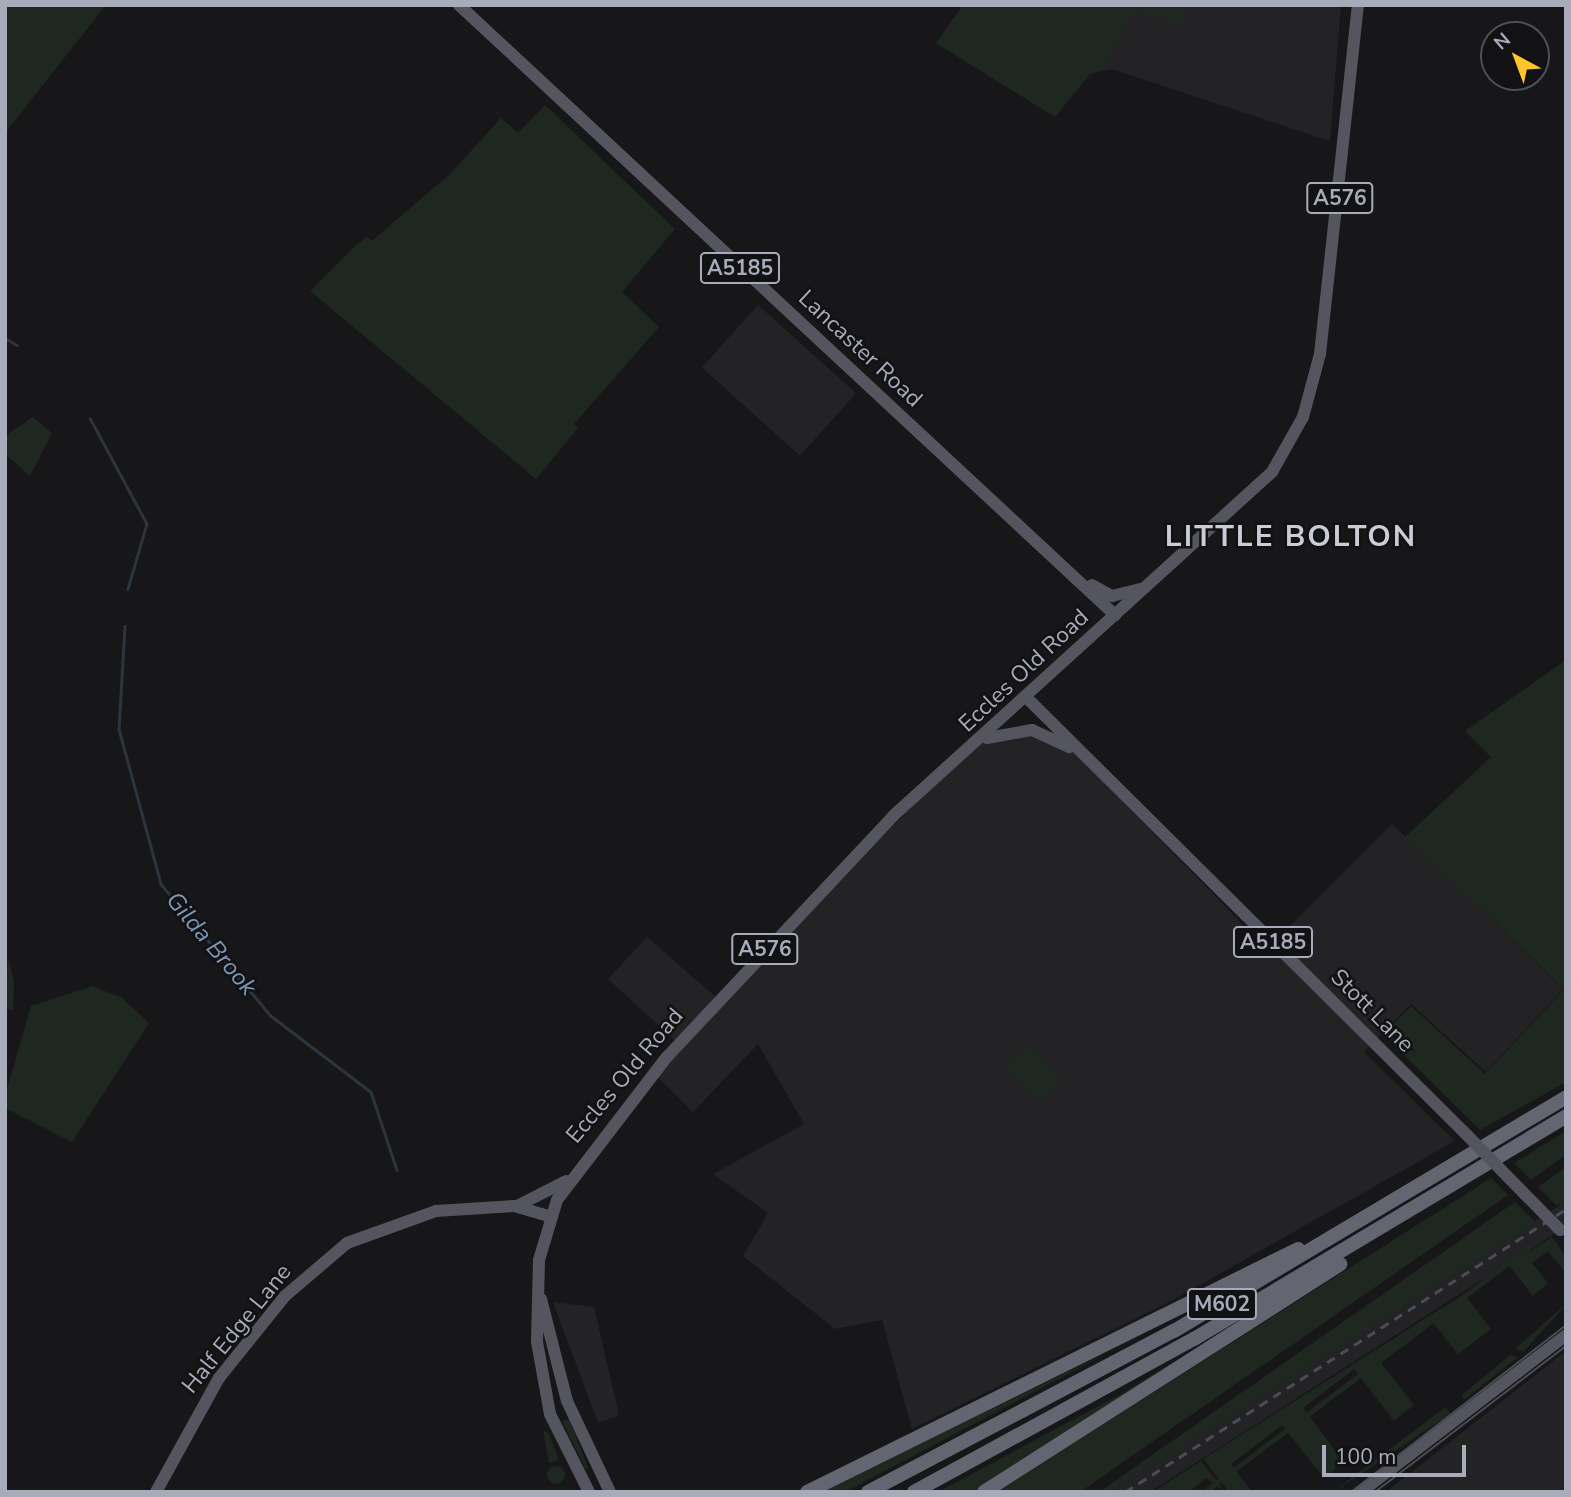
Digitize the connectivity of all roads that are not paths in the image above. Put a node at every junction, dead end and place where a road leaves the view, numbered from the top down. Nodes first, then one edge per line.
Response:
1 (459, 5) edge
2 (1358, 5) edge
3 (1080, 580) junction
4 (1147, 587) junction
5 (1115, 615) junction
6 (1027, 698) junction
7 (979, 741) junction
8 (1082, 753) junction
9 (1566, 1097) edge
10 (1566, 1116) edge
11 (1446, 1170) junction
12 (571, 1176) junction
13 (1447, 1188) junction
14 (517, 1206) junction
15 (550, 1216) junction
16 (1563, 1234) edge
17 (538, 1288) junction
18 (1566, 1335) edge
19 (156, 1492) edge
20 (589, 1492) edge
21 (610, 1492) edge
22 (807, 1492) edge
23 (868, 1492) edge
24 (914, 1492) edge
25 (984, 1492) edge
26 (1361, 1492) edge

1 - 3 main road, Lancaster Road / A5185
2 - 4 main road, Eccles Old Road / A576
3 - 4 main road, Lancaster Road / A5185
3 - 5 main road, Lancaster Road / A5185
4 - 5 main road, Eccles Old Road / A576
5 - 6 main road, Eccles Old Road / A576
6 - 7 main road, Eccles Old Road / A576
6 - 8 main road, Stott Lane / A5185
7 - 8 main road
7 - 12 main road, Eccles Old Road / A576
8 - 16 main road, Stott Lane / A5185, bridge
9 - 11 highway, M602
10 - 13 highway, M602
11 - 22 highway, M602
11 - 23 highway, M602
12 - 14 main road
12 - 15 main road, Eccles Old Road / A576
13 - 24 highway, M602
13 - 25 highway, M602
14 - 15 main road, Half Edge Lane
14 - 19 main road, Half Edge Lane
15 - 17 main road, Eccles Old Road / A576
17 - 20 main road, A576
17 - 21 main road, A576
18 - 26 main road

